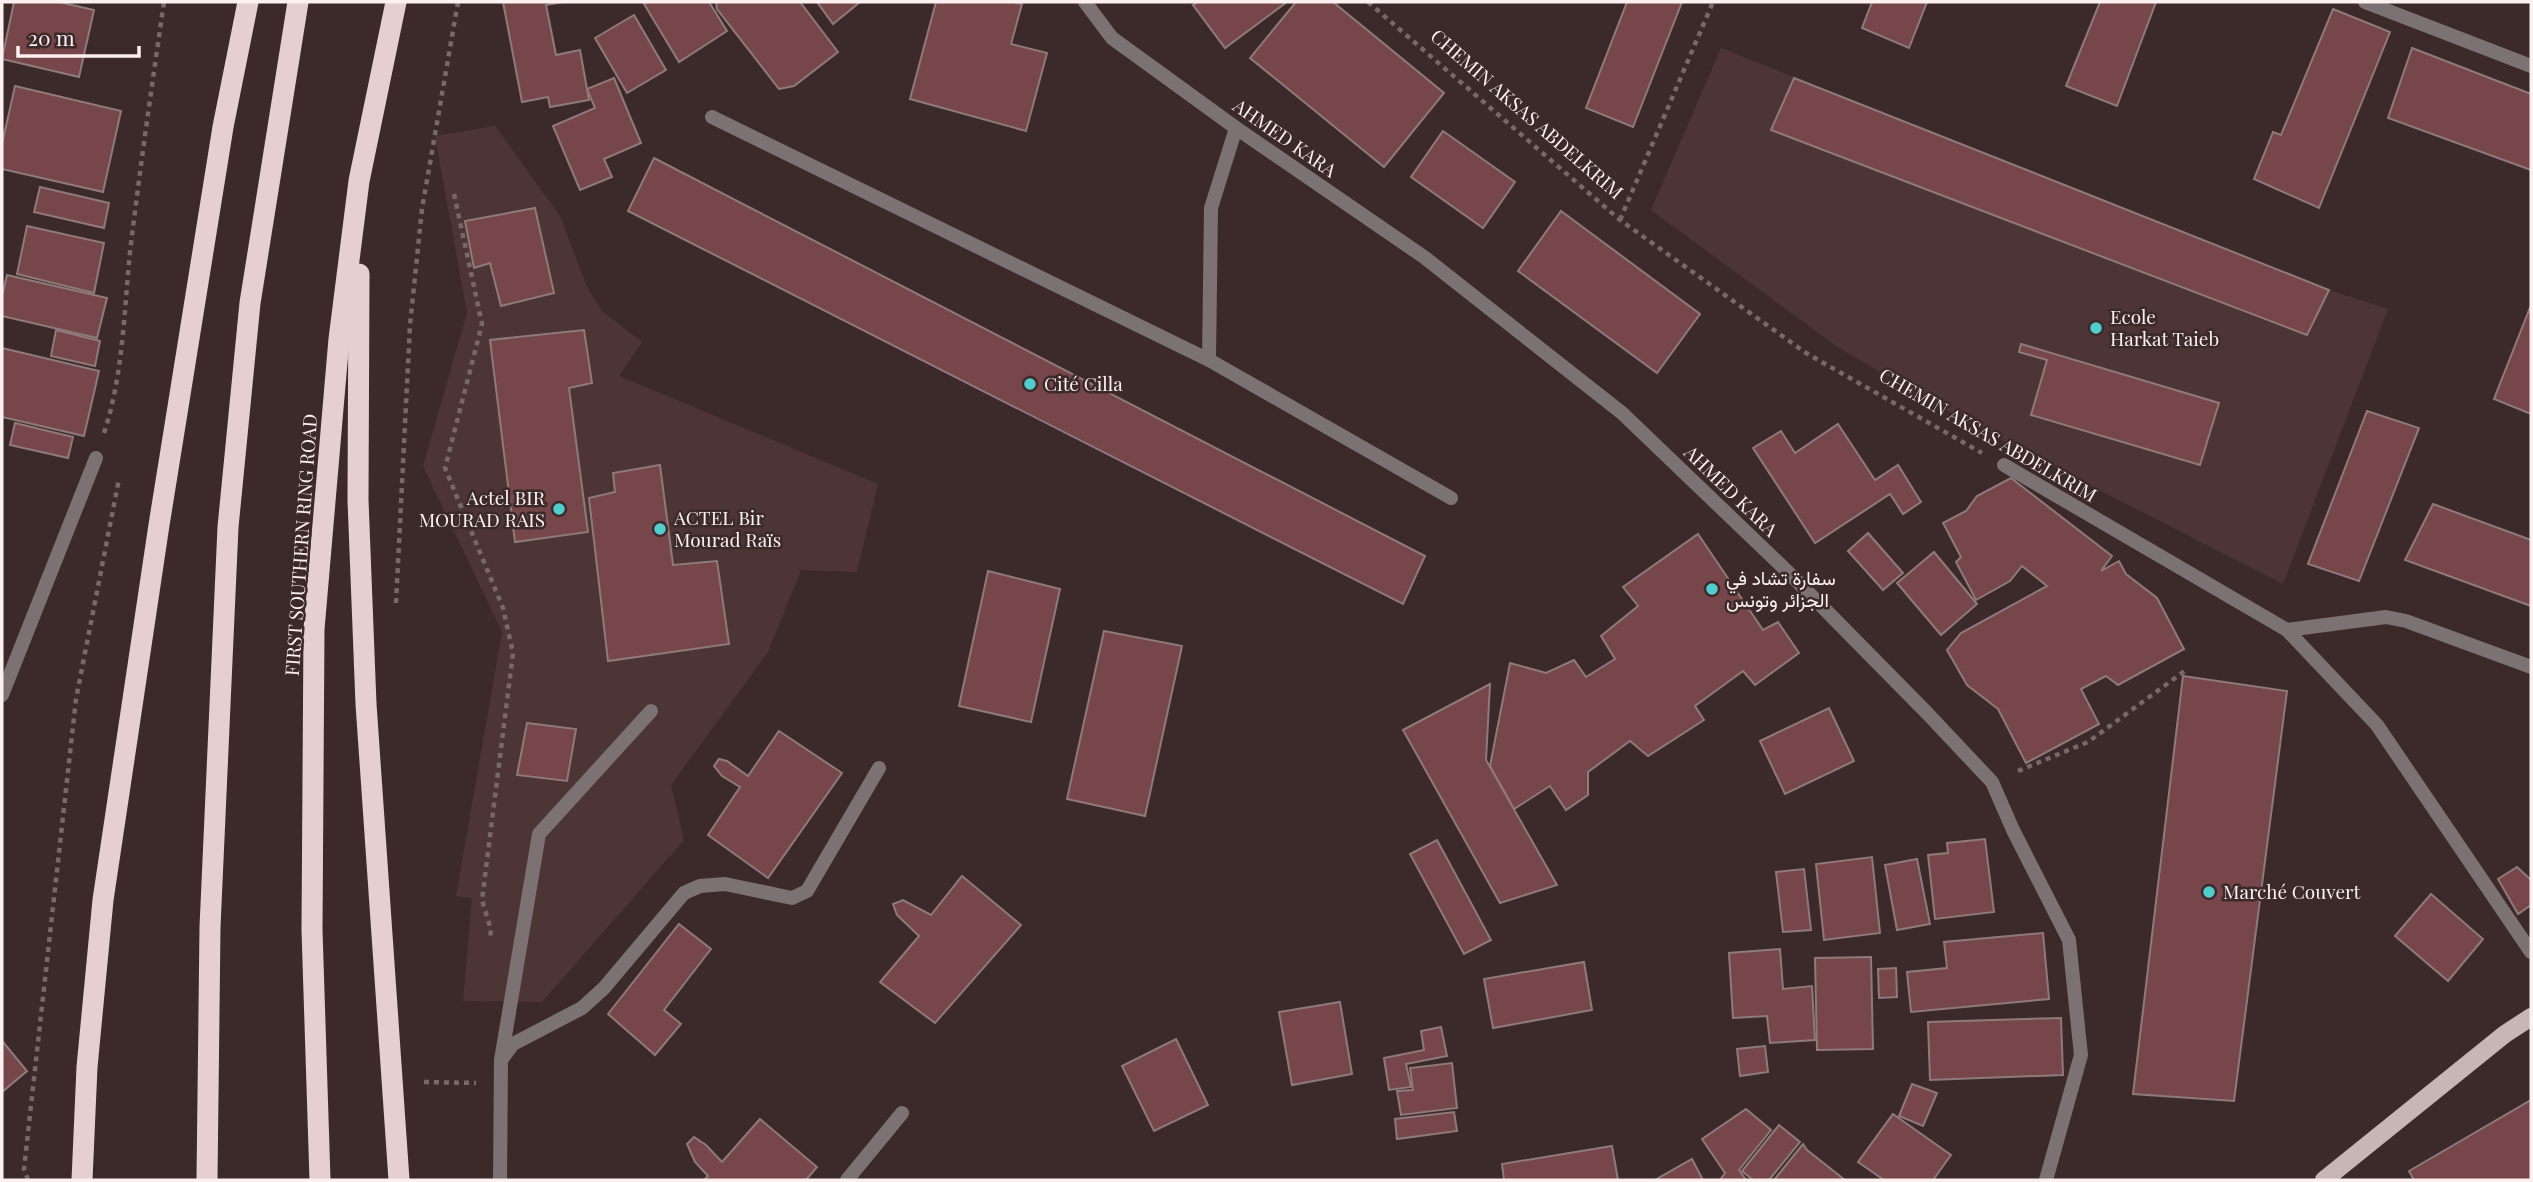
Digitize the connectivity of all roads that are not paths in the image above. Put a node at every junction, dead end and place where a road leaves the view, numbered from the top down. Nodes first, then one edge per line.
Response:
1 (248, 2) edge
2 (298, 2) edge
3 (1085, 2) edge
4 (2365, 2) edge
5 (396, 4) edge
6 (2531, 66) edge
7 (712, 117) dead end
8 (1236, 128) junction
9 (359, 181) junction
10 (1209, 360) junction
11 (96, 458) road end
12 (2004, 466) road end
13 (1451, 498) dead end
14 (2287, 631) junction
15 (2531, 667) edge
16 (2, 695) edge
17 (651, 711) dead end
18 (880, 768) dead end
19 (2531, 952) edge
20 (2531, 1017) edge
21 (501, 1060) junction
22 (902, 1113) dead end
23 (82, 1180) edge
24 (207, 1180) edge
25 (320, 1180) edge
26 (398, 1180) edge
27 (500, 1180) edge
28 (847, 1180) edge
29 (2046, 1180) edge
30 (2324, 1180) edge

1 - 23 highway
2 - 24 highway
3 - 8 street, AHMED KARA
4 - 6 street
5 - 9 highway, FIRST SOUTHERN RING ROAD
7 - 10 street
8 - 10 street
8 - 29 street, AHMED KARA
9 - 25 highway, FIRST SOUTHERN RING ROAD
9 - 26 highway
10 - 13 street
11 - 16 street
12 - 14 street, CHEMIN AKSAS ABDELKRIM
14 - 15 street
14 - 19 street, CHEMIN AKSAS ABDELKRIM
17 - 21 street
18 - 21 street
20 - 30 main road
21 - 27 street
22 - 28 street

